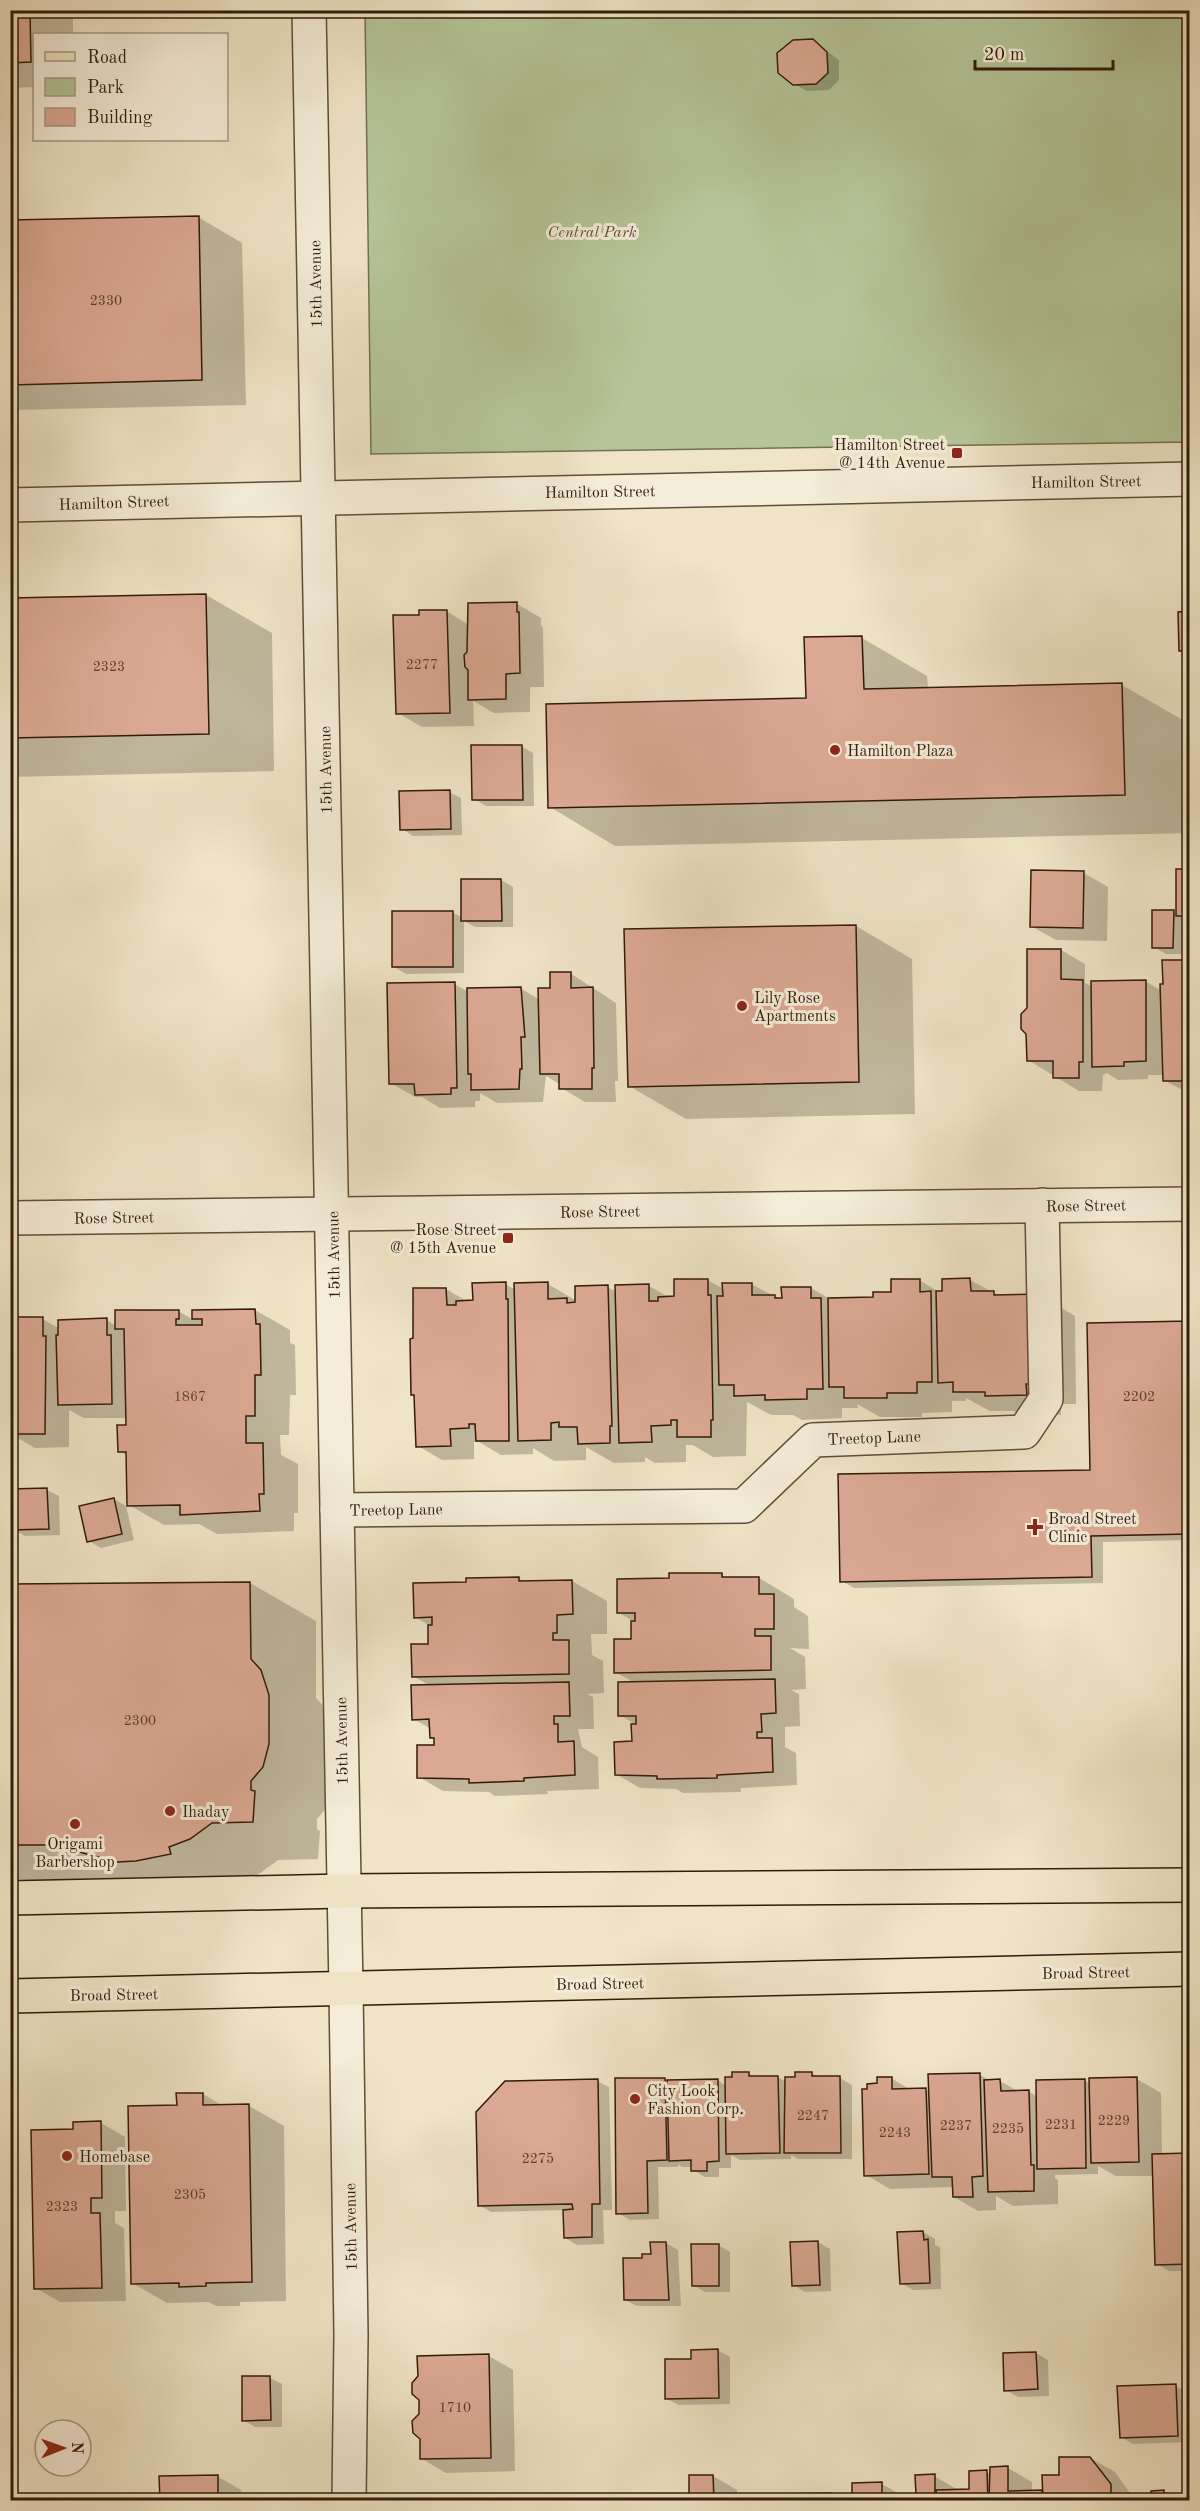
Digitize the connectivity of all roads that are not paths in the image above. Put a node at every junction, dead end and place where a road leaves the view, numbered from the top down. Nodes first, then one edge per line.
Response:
1 (309, 10) edge
2 (1190, 479) edge
3 (320, 496) junction
4 (10, 505) edge
5 (1190, 1204) edge
6 (1042, 1205) junction
7 (333, 1214) junction
8 (10, 1218) edge
9 (337, 1510) junction
10 (1190, 1885) edge
11 (344, 1892) junction
12 (10, 1898) edge
13 (1190, 1970) edge
14 (346, 1989) junction
15 (10, 1996) edge
16 (349, 2500) edge

1 - 3 street, 15th Avenue
2 - 3 street, Hamilton Street
3 - 4 street, Hamilton Street
3 - 7 street, 15th Avenue
5 - 6 street, Rose Street
6 - 7 street, Rose Street
6 - 9 street, Treetop Lane
7 - 8 street, Rose Street
7 - 9 street, 15th Avenue
9 - 11 street, 15th Avenue
10 - 11 main road
11 - 12 main road
11 - 14 street, 15th Avenue
13 - 14 main road, Broad Street
14 - 15 main road, Broad Street
14 - 16 street, 15th Avenue

